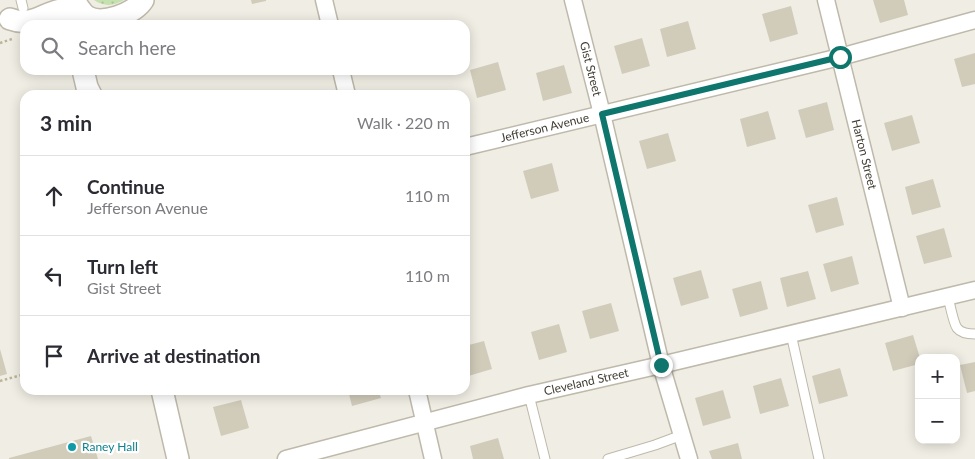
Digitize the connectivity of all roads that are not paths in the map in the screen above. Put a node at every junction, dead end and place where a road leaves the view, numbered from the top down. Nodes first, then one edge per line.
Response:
1 (46, 0) edge
2 (143, 0) edge
3 (324, 0) edge
4 (573, 0) edge
5 (826, 0) edge
6 (82, 13) edge
7 (24, 16) edge
8 (112, 20) edge
9 (117, 20) edge
10 (329, 20) edge
11 (975, 20) edge
12 (840, 57) junction
13 (85, 75) edge
14 (98, 75) edge
15 (342, 75) edge
16 (88, 90) edge
17 (96, 90) edge
18 (346, 90) edge
19 (602, 114) junction
20 (470, 146) edge
21 (975, 290) edge
22 (948, 296) junction
23 (902, 308) junction
24 (790, 334) junction
25 (975, 334) edge
26 (661, 365) junction
27 (163, 395) edge
28 (417, 395) edge
29 (529, 395) junction
30 (424, 422) junction
31 (682, 435) junction
32 (178, 459) edge
33 (286, 459) edge
34 (433, 459) edge
35 (545, 459) edge
36 (608, 459) edge
37 (689, 459) edge
38 (819, 459) edge

1 - 7 street
2 - 9 street
3 - 10 street
4 - 19 street, Gist Street
5 - 12 street, Harton Street
6 - 7 street
6 - 8 street
11 - 12 street, Jefferson Avenue
12 - 19 street, Jefferson Avenue
12 - 23 street, Harton Street
13 - 16 street
14 - 17 street
15 - 18 street
19 - 20 street, Jefferson Avenue
19 - 26 street, Gist Street
21 - 22 street, Cleveland Street
22 - 23 street, Cleveland Street
22 - 25 lane
23 - 24 street, Cleveland Street
24 - 26 street, Cleveland Street
24 - 38 lane
26 - 29 street, Cleveland Street
26 - 31 street, Gist Street
27 - 32 street
28 - 30 street
29 - 30 street, Cleveland Street
29 - 35 lane
30 - 33 street, Cleveland Street
30 - 34 street
31 - 36 lane
31 - 37 street, Gist Street

